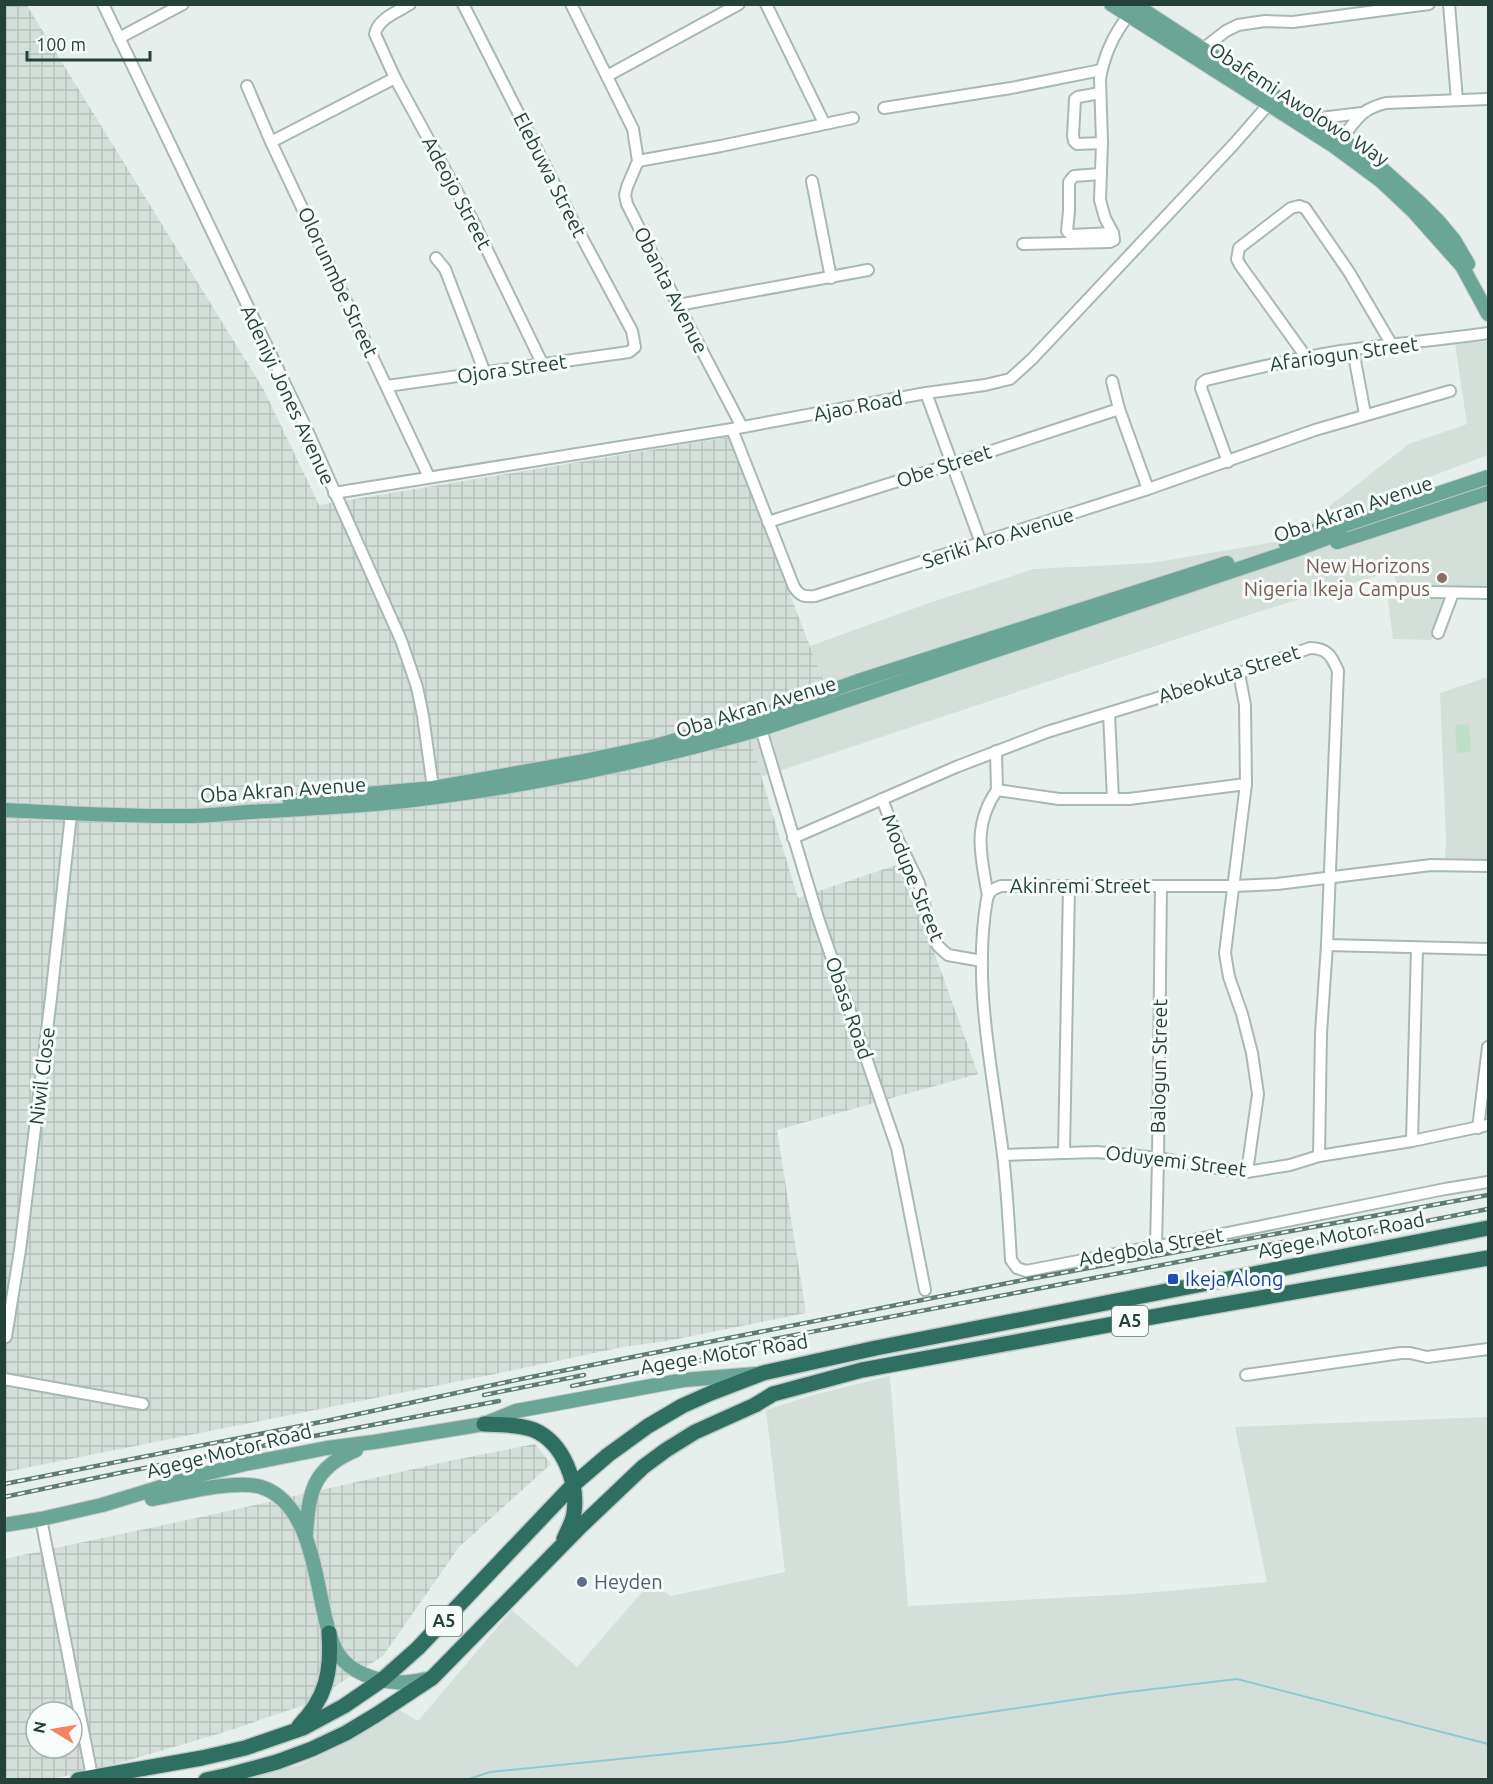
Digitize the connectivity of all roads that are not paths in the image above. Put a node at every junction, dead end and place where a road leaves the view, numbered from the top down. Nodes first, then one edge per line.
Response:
1 (103, 4) edge
2 (183, 4) edge
3 (411, 4) edge
4 (463, 4) edge
5 (571, 4) edge
6 (739, 4) edge
7 (766, 4) edge
8 (1111, 4) edge
9 (1429, 4) edge
10 (1449, 4) edge
11 (1131, 10) edge
12 (119, 38) junction
13 (1204, 48) junction
14 (1101, 70) junction
15 (607, 76) junction
16 (395, 78) junction
17 (247, 86) dead end
18 (1100, 93) junction
19 (1488, 99) edge
20 (1457, 100) junction
21 (1268, 105) junction
22 (884, 108) dead end
23 (1362, 113) junction
24 (853, 118) dead end
25 (1312, 120) junction
26 (824, 123) junction
27 (1341, 139) junction
28 (271, 142) junction
29 (1102, 143) junction
30 (638, 161) junction
31 (1101, 174) junction
32 (812, 181) dead end
33 (1113, 233) junction
34 (1023, 244) dead end
35 (436, 258) dead end
36 (1465, 265) junction
37 (868, 270) dead end
38 (831, 278) junction
39 (1488, 296) edge
40 (678, 305) junction
41 (1488, 314) edge
42 (1488, 333) edge
43 (1392, 345) junction
44 (635, 347) joint
45 (1353, 350) junction
46 (1306, 357) junction
47 (543, 365) junction
48 (485, 373) junction
49 (1112, 381) dead end
50 (387, 386) junction
51 (1450, 391) dead end
52 (926, 393) junction
53 (1119, 409) junction
54 (1365, 414) junction
55 (737, 428) junction
56 (1228, 462) junction
57 (952, 464) junction
58 (1488, 472) edge
59 (429, 477) junction
60 (1488, 477) edge
61 (1452, 483) junction
62 (1488, 485) edge
63 (1148, 489) junction
64 (334, 493) junction
65 (1488, 493) edge
66 (1458, 502) junction
67 (768, 522) junction
68 (1345, 528) junction
69 (981, 543) junction
70 (1292, 547) junction
71 (1432, 592) dead end
72 (1453, 593) junction
73 (1488, 593) edge
74 (1438, 633) dead end
75 (1239, 673) junction
76 (1109, 713) junction
77 (761, 729) junction
78 (996, 751) junction
79 (1246, 783) junction
80 (998, 790) junction
81 (434, 793) junction
82 (882, 799) junction
83 (1113, 799) junction
84 (4, 802) edge
85 (4, 810) edge
86 (71, 814) junction
87 (793, 838) junction
88 (1488, 866) edge
89 (1330, 878) junction
90 (1161, 886) junction
91 (1234, 886) junction
92 (1069, 887) junction
93 (987, 896) junction
94 (1327, 945) junction
95 (1417, 948) junction
96 (1488, 949) edge
97 (982, 961) junction
98 (1488, 1047) edge
99 (1483, 1126) edge
100 (1412, 1141) junction
101 (1064, 1152) junction
102 (1003, 1155) junction
103 (1319, 1156) junction
104 (1158, 1158) junction
105 (1247, 1172) junction
106 (1488, 1182) edge
107 (1488, 1228) edge
108 (1156, 1246) junction
109 (1488, 1258) edge
110 (1026, 1271) joint
111 (925, 1290) dead end
112 (6, 1337) dead end
113 (1488, 1349) edge
114 (763, 1373) junction
115 (1246, 1375) dead end
116 (4, 1379) edge
117 (143, 1404) dead end
118 (483, 1424) junction
119 (374, 1442) junction
120 (573, 1485) junction
121 (102, 1505) junction
122 (41, 1519) junction
123 (4, 1525) edge
124 (306, 1536) junction
125 (560, 1548) junction
126 (329, 1633) junction
127 (432, 1678) junction
128 (382, 1680) junction
129 (290, 1734) junction
130 (85, 1778) edge
131 (206, 1779) edge

1 - 12 street, Adeniyi Jones Avenue
2 - 12 street
3 - 16 street, Adeojo Street
4 - 44 street, Elebuwa Street
5 - 15 street, Obanta Avenue
6 - 15 street
7 - 26 street
8 - 11 main road, Obafemi Awolowo Way
9 - 13 street
10 - 20 street
11 - 13 main road, Obafemi Awolowo Way
11 - 14 street
11 - 21 main road, Obafemi Awolowo Way
12 - 64 street, Adeniyi Jones Avenue
13 - 25 main road, Obafemi Awolowo Way
14 - 18 street
14 - 22 street
15 - 30 street, Obanta Avenue
16 - 28 street
16 - 47 street, Adeojo Street
17 - 28 street, Olorunmbe Street
18 - 29 street
18 - 29 street
19 - 20 street
20 - 23 street
21 - 36 main road, Obafemi Awolowo Way
21 - 52 street, Ajao Road
23 - 25 street
23 - 27 street
24 - 26 street
25 - 27 main road, Obafemi Awolowo Way
26 - 30 street
27 - 36 main road, Obafemi Awolowo Way
28 - 50 street, Olorunmbe Street
29 - 31 street
30 - 40 street, Obanta Avenue
31 - 33 street
31 - 33 street
32 - 38 street
33 - 34 street
35 - 48 street
36 - 39 main road, Obafemi Awolowo Way
36 - 41 main road, Obafemi Awolowo Way
37 - 38 street
38 - 40 street
40 - 55 street, Obanta Avenue
42 - 43 street, Afariogun Street
43 - 45 street, Afariogun Street
43 - 46 street
44 - 47 street, Ojora Street
45 - 46 street, Afariogun Street
45 - 54 street
46 - 56 street, Afariogun Street
47 - 48 street, Ojora Street
48 - 50 street, Ojora Street
49 - 53 street
50 - 59 street, Olorunmbe Street
51 - 54 street, Seriki Aro Avenue
52 - 55 street, Ajao Road
52 - 57 street
53 - 57 street, Obe Street
53 - 63 street
54 - 56 street, Seriki Aro Avenue
55 - 59 street, Ajao Road
55 - 67 street, Seriki Aro Avenue
56 - 63 street, Seriki Aro Avenue
57 - 67 street, Obe Street
57 - 69 street
58 - 61 main road
59 - 64 street, Ajao Road
60 - 68 main road, Oba Akran Avenue, bridge
61 - 66 main road
61 - 70 main road
62 - 68 main road, Oba Akran Avenue
63 - 69 street, Seriki Aro Avenue
64 - 81 street, Adeniyi Jones Avenue
65 - 66 main road
66 - 70 main road
67 - 69 street, Seriki Aro Avenue
68 - 70 main road, Oba Akran Avenue
70 - 77 main road, Oba Akran Avenue
70 - 81 main road, Oba Akran Avenue
71 - 72 street
72 - 73 street
72 - 74 street
75 - 76 street, Abeokuta Street
75 - 79 street
75 - 89 street, Abeokuta Street
76 - 78 street, Abeokuta Street
76 - 83 street
77 - 81 main road, Oba Akran Avenue
77 - 87 street, Obasa Road
78 - 80 street
78 - 82 street, Abeokuta Street
79 - 83 street
79 - 91 street
80 - 83 street
80 - 93 street
81 - 84 main road, Oba Akran Avenue
81 - 86 main road, Oba Akran Avenue
82 - 87 street, Abeokuta Street
82 - 97 street, Modupe Street
85 - 86 main road, Oba Akran Avenue
86 - 112 street, Niwil Close
87 - 111 street, Obasa Road
88 - 89 street, Akinremi Street
89 - 91 street, Akinremi Street
89 - 94 street, Abeokuta Street
90 - 91 street, Akinremi Street
90 - 92 street, Akinremi Street
90 - 104 street, Balogun Street
91 - 105 street
92 - 93 street, Akinremi Street
92 - 101 street
93 - 97 street, Akinremi Street
94 - 95 street
94 - 103 street, Abeokuta Street
95 - 96 street
95 - 100 street
97 - 102 street, Akinremi Street
98 - 99 street
99 - 100 street, Oduyemi Street
100 - 103 street, Oduyemi Street
101 - 102 street, Oduyemi Street
101 - 104 street, Oduyemi Street
102 - 110 street, Akinremi Street
103 - 105 street, Oduyemi Street
104 - 105 street, Oduyemi Street
104 - 108 street, Balogun Street
106 - 108 street, Adegbola Street
107 - 114 highway, Agege Motor Road / A5
108 - 110 street, Adegbola Street
109 - 125 highway, A5
113 - 115 street
114 - 118 main road, Agege Motor Road
114 - 120 highway, A5
116 - 117 street
118 - 119 main road, Agege Motor Road
118 - 120 highway
119 - 121 main road, Agege Motor Road
119 - 124 main road
120 - 125 highway
120 - 128 highway, A5
121 - 122 main road, Agege Motor Road
121 - 124 main road
122 - 123 main road, Agege Motor Road
122 - 130 street
124 - 126 main road
125 - 127 highway, A5
126 - 128 main road
126 - 129 highway
127 - 128 main road
127 - 131 highway, A5
128 - 129 highway, A5
129 - 130 highway, A5

